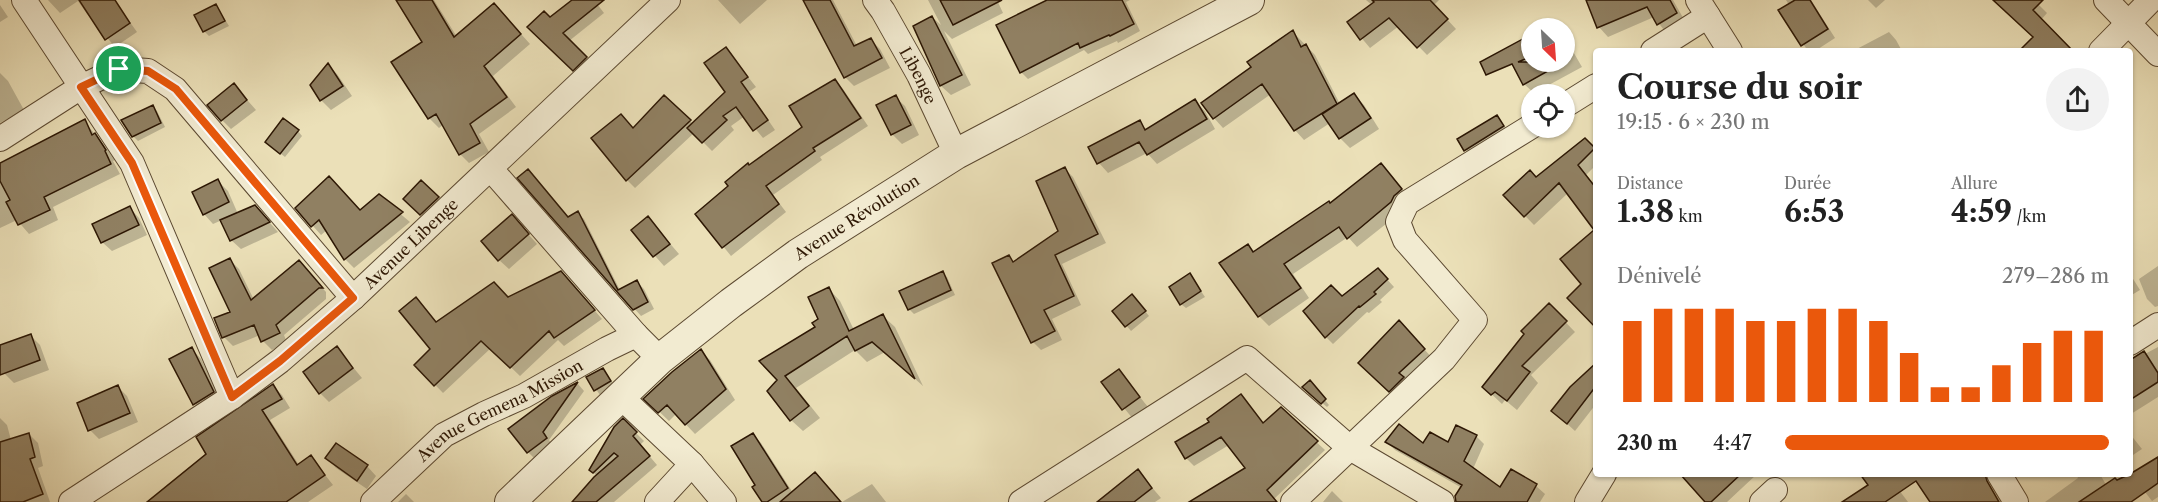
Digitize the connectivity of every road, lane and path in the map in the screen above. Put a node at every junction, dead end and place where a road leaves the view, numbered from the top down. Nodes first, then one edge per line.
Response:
1 (24, 0) edge
2 (668, 0) edge
3 (875, 0) edge
4 (1249, 0) edge
5 (2106, 0) edge
6 (2151, 0) edge
7 (1703, 8) edge
8 (2128, 23) junction
9 (1656, 48) edge
10 (1728, 48) edge
11 (2104, 48) edge
12 (2158, 54) edge
13 (81, 87) junction
14 (1593, 88) edge
15 (1575, 99) edge
16 (1521, 133) edge
17 (0, 139) edge
18 (956, 154) junction
19 (490, 168) junction
20 (353, 298) junction
21 (2158, 325) edge
22 (636, 335) junction
23 (2133, 341) edge
24 (660, 359) junction
25 (232, 397) junction
26 (621, 397) junction
27 (1350, 448) junction
28 (692, 464) junction
29 (1603, 477) edge
30 (2001, 477) edge
31 (71, 502) edge
32 (373, 502) edge
33 (510, 502) edge
34 (657, 502) edge
35 (724, 502) edge
36 (1022, 502) edge
37 (1293, 502) edge
38 (1442, 502) edge
39 (1587, 502) edge
40 (2016, 502) edge

1 - 13 street
2 - 19 street, Avenue Libenge
3 - 18 street, Libenge
4 - 18 street, Avenue Révolution
5 - 8 street
6 - 8 street
7 - 9 street
7 - 10 street
8 - 11 street
8 - 12 street
13 - 17 street
13 - 20 street
13 - 25 street
14 - 15 street
16 - 27 street
18 - 24 street, Avenue Révolution
19 - 20 street, Avenue Libenge
19 - 22 street
20 - 25 street, Avenue Libenge
21 - 23 street
22 - 24 street
22 - 32 street, Avenue Gemena Mission
24 - 26 street, Avenue Révolution
25 - 31 street, Avenue Libenge
26 - 28 street
26 - 33 street, Avenue Révolution
27 - 36 street
27 - 37 street
27 - 38 street
28 - 34 street
28 - 35 street
29 - 39 street
30 - 40 street

